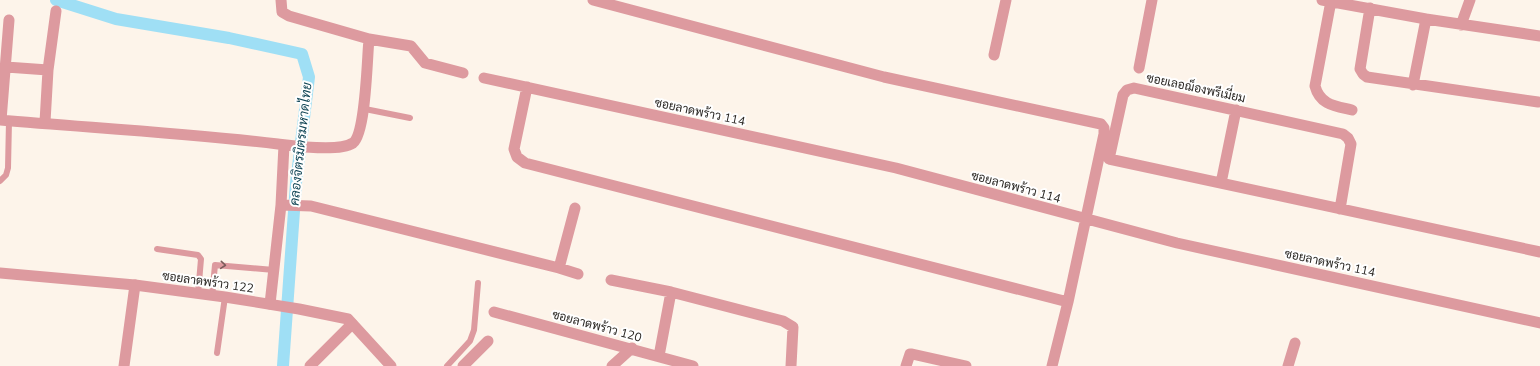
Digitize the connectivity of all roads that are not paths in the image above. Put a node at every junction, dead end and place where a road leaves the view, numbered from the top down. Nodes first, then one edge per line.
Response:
1 (281, 0) edge
2 (593, 0) edge
3 (1006, 0) edge
4 (1152, 0) edge
5 (1470, 0) edge
6 (1326, 1) edge
7 (1370, 8) junction
8 (56, 11) dead end
9 (1426, 19) junction
10 (9, 20) dead end
11 (1462, 25) junction
12 (1540, 36) edge
13 (369, 39) junction
14 (994, 55) dead end
15 (6, 66) junction
16 (1139, 68) dead end
17 (48, 70) junction
18 (463, 73) dead end
19 (484, 78) dead end
20 (1413, 85) junction
21 (527, 87) junction
22 (1538, 102) dead end
23 (365, 109) junction
24 (1236, 110) junction
25 (1352, 110) dead end
26 (410, 118) dead end
27 (4, 120) edge
28 (45, 122) junction
29 (290, 145) junction
30 (1104, 158) junction
31 (0, 182) edge
32 (1221, 183) junction
33 (285, 206) junction
34 (575, 208) dead end
35 (1340, 209) junction
36 (1086, 219) junction
37 (157, 249) dead end
38 (1540, 252) edge
39 (559, 268) junction
40 (274, 270) junction
41 (0, 273) edge
42 (578, 274) dead end
43 (611, 280) dead end
44 (478, 283) dead end
45 (135, 285) junction
46 (671, 292) junction
47 (198, 294) junction
48 (212, 296) junction
49 (225, 297) junction
50 (1068, 302) junction
51 (270, 304) junction
52 (494, 312) dead end
53 (1540, 323) edge
54 (352, 324) junction
55 (488, 341) dead end
56 (1295, 343) dead end
57 (632, 348) junction
58 (218, 353) dead end
59 (658, 356) junction
60 (124, 366) edge
61 (310, 366) edge
62 (391, 366) edge
63 (447, 366) edge
64 (463, 366) edge
65 (612, 366) edge
66 (693, 366) edge
67 (791, 366) edge
68 (906, 366) edge
69 (966, 366) edge
70 (1052, 366) edge
71 (1288, 366) edge

1 - 13 street
2 - 30 street
3 - 14 street
4 - 16 street
5 - 11 street
6 - 7 street
6 - 25 street
7 - 9 street
7 - 20 street
8 - 17 street
9 - 11 street
9 - 20 street
10 - 15 street
11 - 12 street
13 - 18 street
13 - 23 street
15 - 17 street
15 - 27 street
17 - 28 street
19 - 21 street, ซอยลาดพร้าว 114
20 - 22 street
21 - 36 street, ซอยลาดพร้าว 114
21 - 50 street
23 - 26 lane
23 - 29 street
24 - 30 street, ซอยเลอฌ็องพรีเมี่ยม
24 - 32 street
24 - 35 street, ซอยเลอฌ็องพรีเมี่ยม
27 - 28 street
27 - 31 lane
28 - 29 street
29 - 33 street
30 - 32 street
30 - 36 street
32 - 35 street
33 - 39 street
33 - 40 street
34 - 39 street
35 - 38 street
36 - 50 street
36 - 53 street, ซอยลาดพร้าว 114
37 - 47 lane
39 - 42 street
48 -> 40 lane
40 - 51 street
41 - 45 street, ซอยลาดพร้าว 122
43 - 46 street
44 - 63 lane
45 - 47 street, ซอยลาดพร้าว 122
45 - 60 street
46 - 59 street
46 - 67 street
47 - 48 street, ซอยลาดพร้าว 122
48 - 49 street, ซอยลาดพร้าว 122
49 - 51 street, ซอยลาดพร้าว 122
49 - 58 lane
50 - 70 street
51 - 54 street, ซอยลาดพร้าว 122
52 - 57 street, ซอยลาดพร้าว 120
54 - 61 street
54 - 62 street, ซอยลาดพร้าว 122
55 - 64 street
56 - 71 street
57 - 59 street, ซอยลาดพร้าว 120
57 - 65 street
59 - 66 street, ซอยลาดพร้าว 120
68 - 69 street

